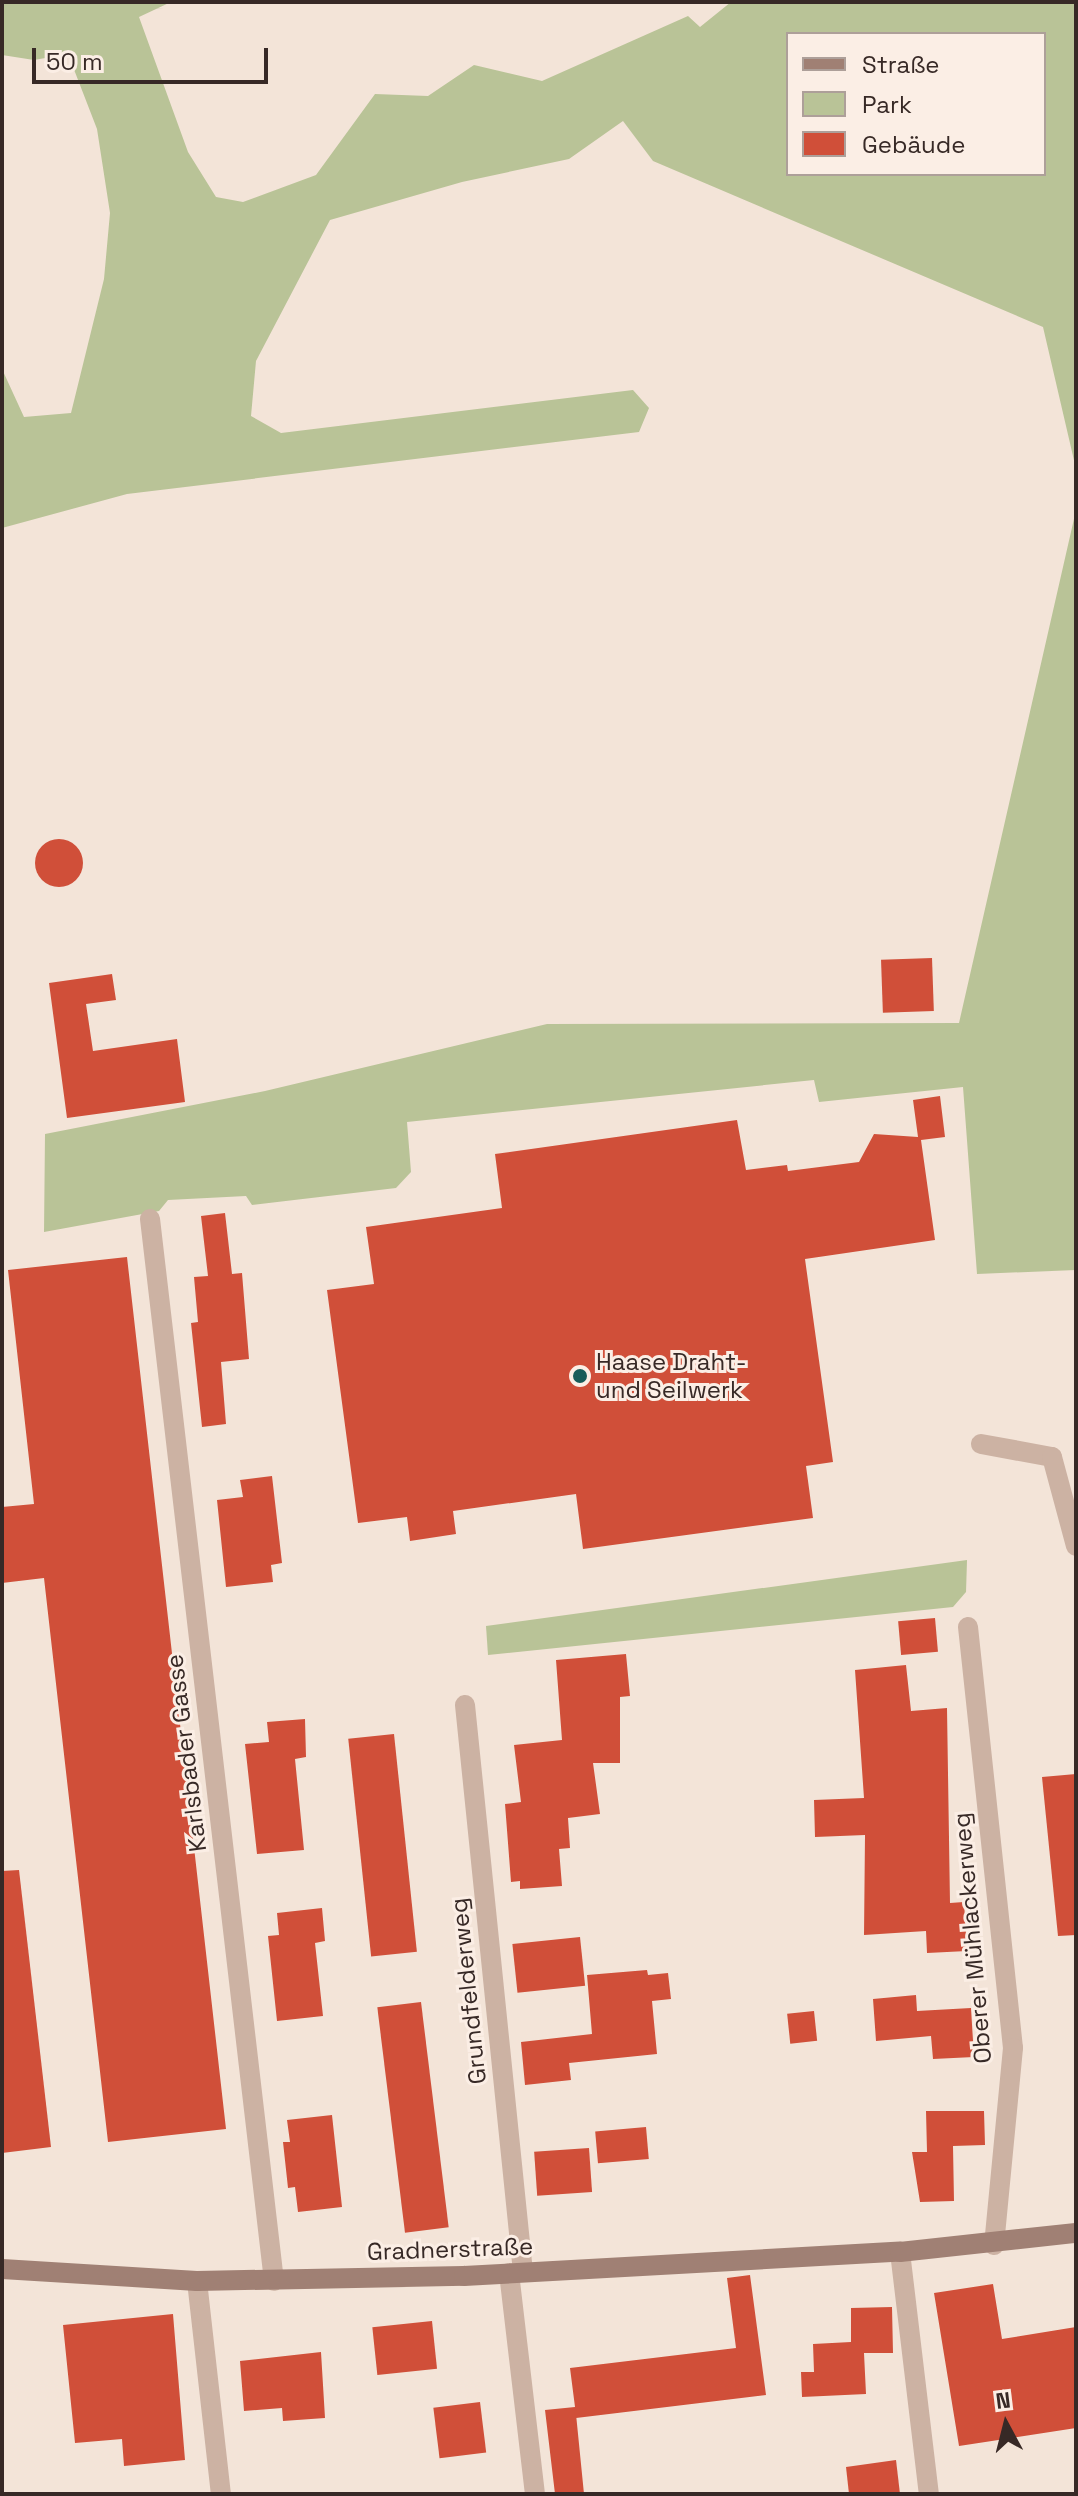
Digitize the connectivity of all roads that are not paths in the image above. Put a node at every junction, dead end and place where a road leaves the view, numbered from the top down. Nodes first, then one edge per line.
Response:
1 (150, 1219) dead end
2 (981, 1444) dead end
3 (1076, 1546) edge
4 (968, 1627) dead end
5 (465, 1705) dead end
6 (1076, 2233) edge
7 (994, 2245) junction
8 (900, 2252) junction
9 (2, 2269) edge
10 (516, 2273) junction
11 (197, 2281) junction
12 (274, 2281) junction
13 (221, 2494) edge
14 (535, 2494) edge
15 (929, 2494) edge

1 - 12 street, Karlsbader Gasse
2 - 3 street
4 - 7 street, Oberer Mühlackerweg
5 - 10 street, Grundfelderweg
6 - 7 main road, Gradnerstraße
7 - 8 main road, Gradnerstraße
8 - 10 main road, Gradnerstraße
8 - 15 street
9 - 11 main road, Gradnerstraße
10 - 12 main road, Gradnerstraße
10 - 14 street, Grundfelderweg
11 - 12 main road, Gradnerstraße
11 - 13 street

